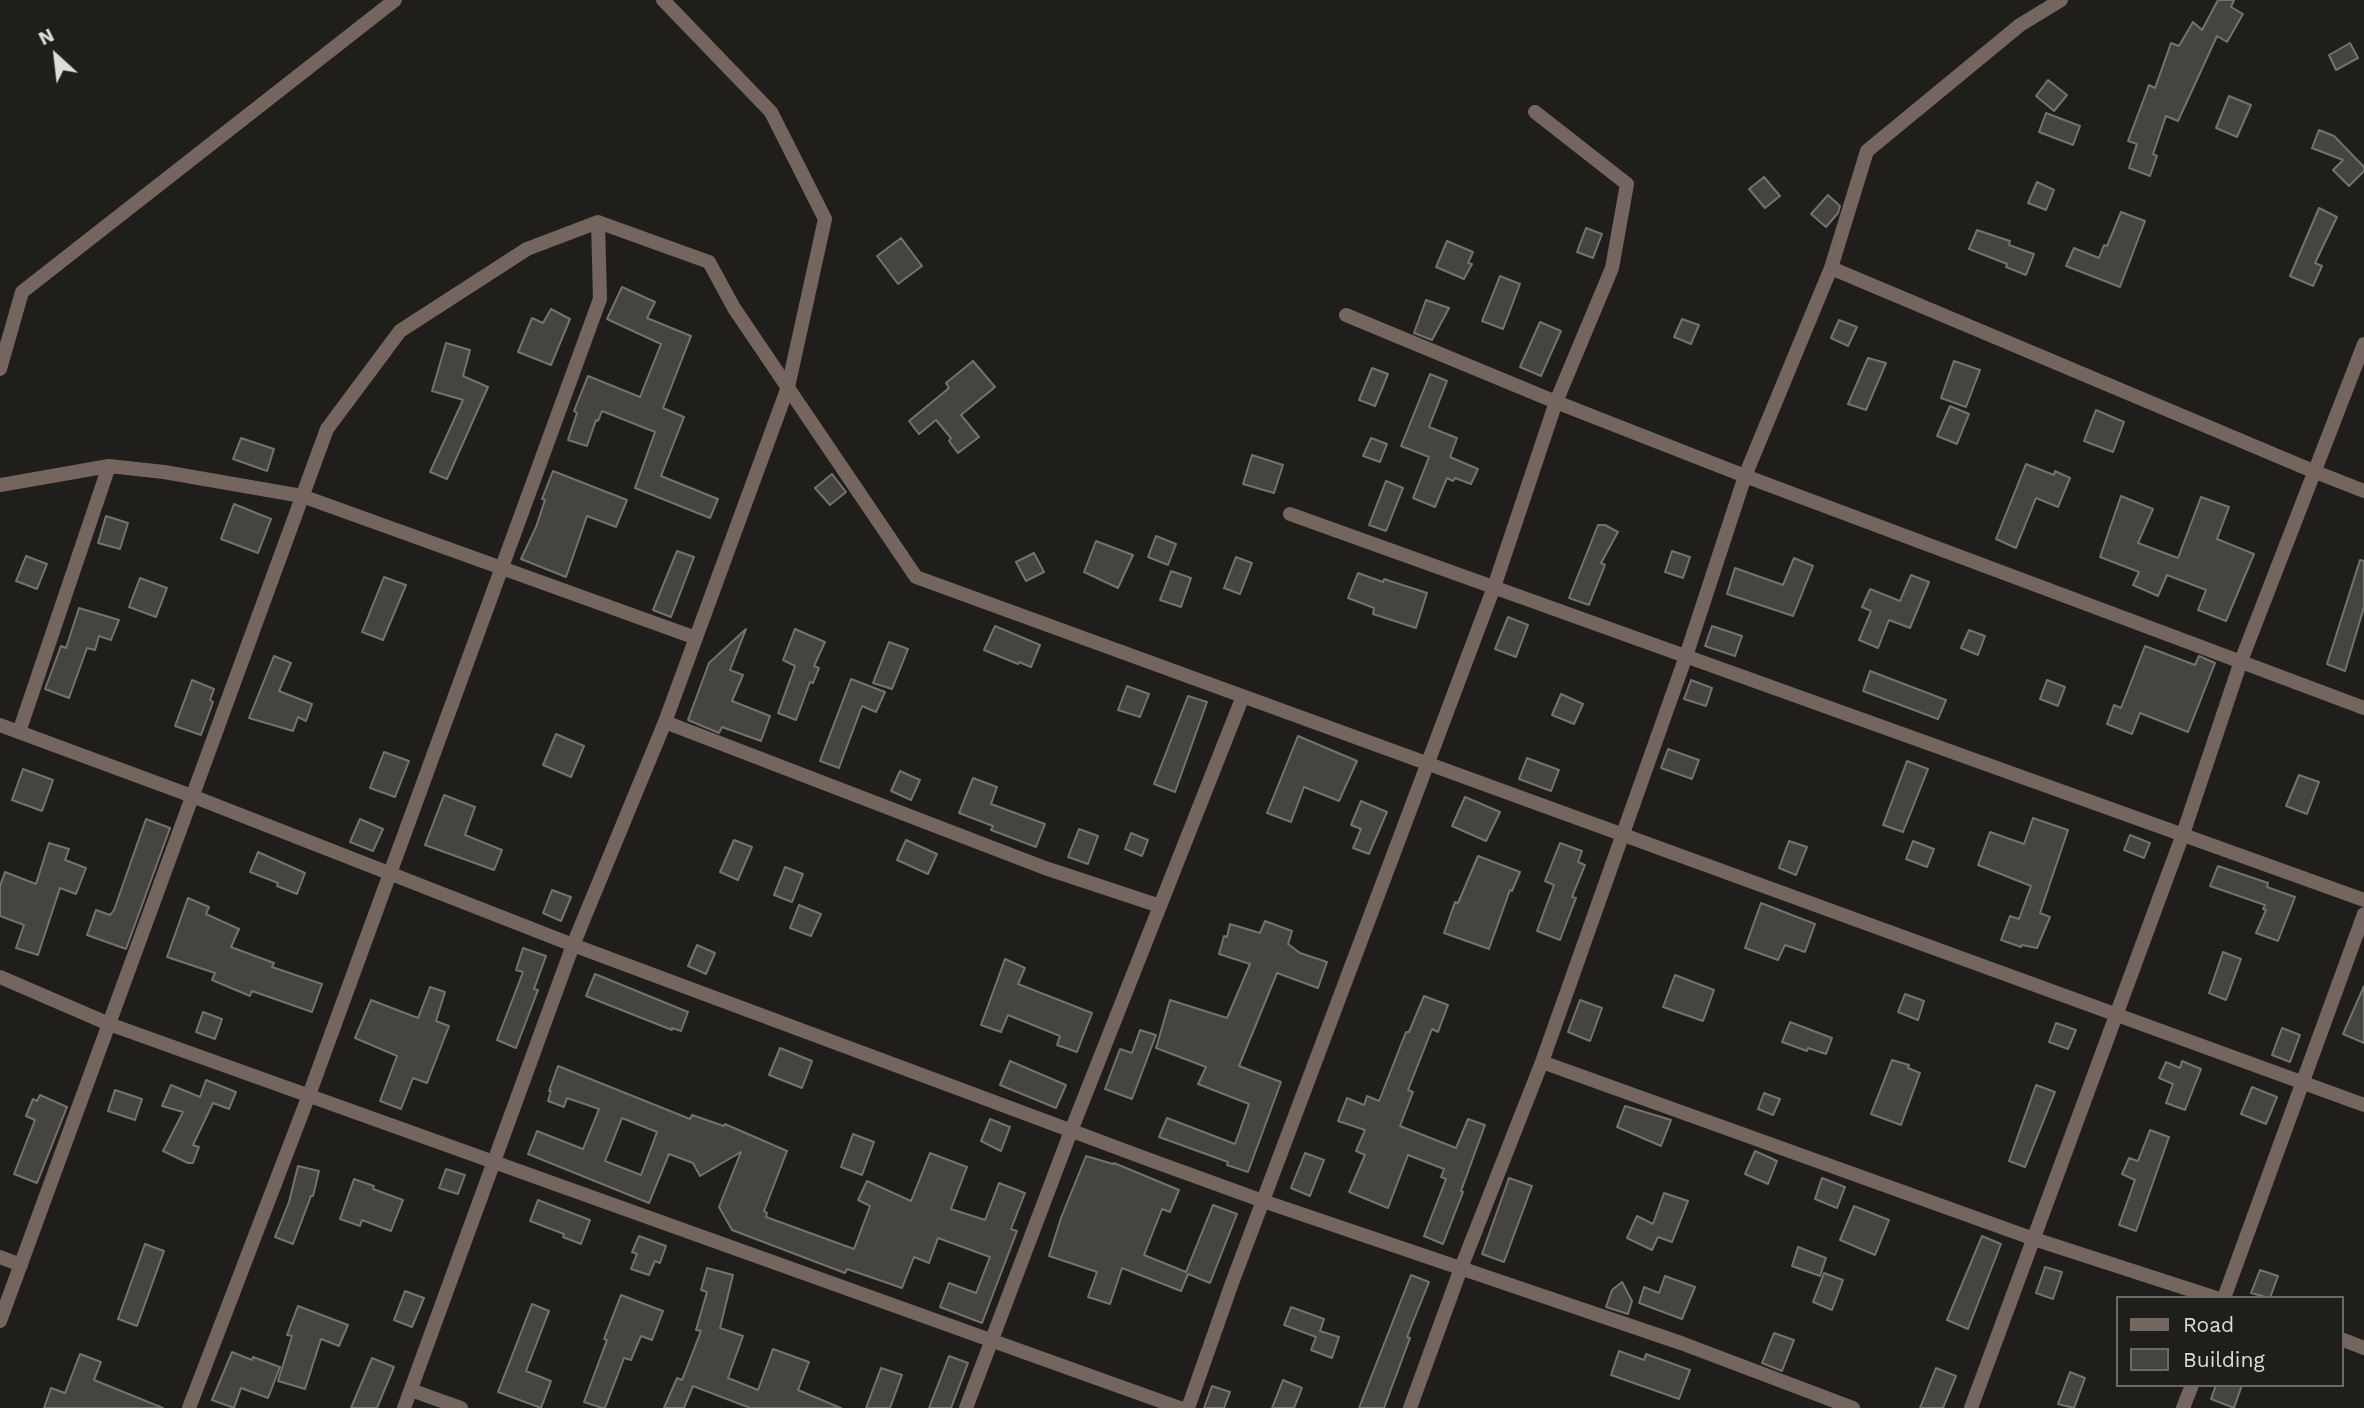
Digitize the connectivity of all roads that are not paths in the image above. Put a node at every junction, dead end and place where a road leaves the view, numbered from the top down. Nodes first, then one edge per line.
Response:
1 (395, 0) edge
2 (663, 0) edge
3 (2062, 0) edge
4 (1535, 112) dead end
5 (598, 222) junction
6 (1831, 268) junction
7 (1346, 315) dead end
8 (2364, 344) edge
9 (0, 369) edge
10 (788, 387) junction
11 (1556, 402) junction
12 (109, 466) junction
13 (2313, 471) junction
14 (1745, 476) junction
15 (0, 485) edge
16 (2364, 491) edge
17 (302, 496) junction
18 (1290, 514) dead end
19 (502, 569) junction
20 (1494, 587) junction
21 (695, 638) junction
22 (1686, 656) junction
23 (2241, 661) junction
24 (1243, 696) junction
25 (2364, 708) edge
26 (665, 722) junction
27 (0, 724) edge
28 (19, 732) junction
29 (1428, 763) junction
30 (192, 796) junction
31 (2183, 834) junction
32 (1623, 835) junction
33 (390, 874) junction
34 (2364, 900) edge
35 (1160, 906) junction
36 (2364, 914) edge
37 (573, 945) junction
38 (0, 978) edge
39 (2117, 1015) junction
40 (109, 1024) junction
41 (1542, 1062) junction
42 (2302, 1083) junction
43 (309, 1095) junction
44 (2364, 1105) edge
45 (1071, 1130) junction
46 (494, 1161) junction
47 (1263, 1201) junction
48 (2034, 1239) junction
49 (0, 1257) edge
50 (21, 1265) junction
51 (1461, 1268) junction
52 (2210, 1296) edge
53 (2225, 1296) edge
54 (0, 1321) edge
55 (991, 1340) junction
56 (2343, 1340) edge
57 (2364, 1348) edge
58 (2191, 1387) edge
59 (411, 1390) junction
60 (189, 1408) edge
61 (404, 1408) edge
62 (461, 1408) edge
63 (966, 1408) edge
64 (1180, 1408) edge
65 (1188, 1408) edge
66 (1410, 1408) edge
67 (1853, 1408) edge
68 (1971, 1408) edge
69 (2183, 1408) edge

1 - 9 street
2 - 10 street
3 - 6 street
4 - 11 street
5 - 10 street
5 - 17 street
5 - 19 street
6 - 13 street
6 - 14 street
7 - 11 street
8 - 13 street
10 - 21 street
10 - 24 street
11 - 14 street
11 - 20 street
12 - 15 street
12 - 17 street
12 - 28 street
13 - 16 street
13 - 23 street
14 - 22 street
14 - 23 street
17 - 19 street
17 - 30 street
18 - 20 street
19 - 21 street
19 - 33 street
20 - 22 street
20 - 29 street
21 - 26 street
22 - 31 street
22 - 32 street
23 - 25 street
23 - 31 street
24 - 29 street
24 - 35 street
26 - 35 street
26 - 37 street
27 - 28 street
28 - 30 street
29 - 32 street
29 - 47 street
30 - 33 street
30 - 40 street
31 - 34 street
31 - 39 street
32 - 39 street
32 - 41 street
33 - 37 street
33 - 43 street
35 - 45 street
36 - 42 street
37 - 45 street
37 - 46 street
38 - 40 street
39 - 42 street
39 - 48 street
40 - 43 street
40 - 50 street
41 - 48 street
41 - 51 street
42 - 44 street
42 - 53 street
43 - 46 street
43 - 60 street
45 - 47 street
45 - 55 street
46 - 55 street
46 - 59 street
47 - 51 street
47 - 65 street
48 - 52 street
48 - 68 street
49 - 50 street
50 - 54 street
51 - 66 street
51 - 67 street
55 - 63 street
55 - 64 street
56 - 57 street
58 - 69 street
59 - 61 street
59 - 62 street

